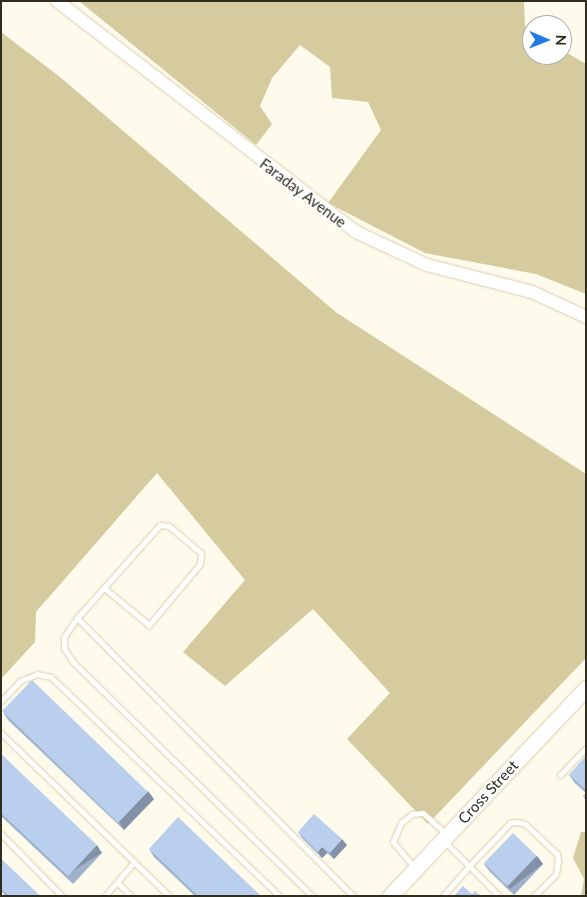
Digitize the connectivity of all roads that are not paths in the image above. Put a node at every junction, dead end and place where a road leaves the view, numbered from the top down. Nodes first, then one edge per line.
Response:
1 (57, 1) edge
2 (586, 317) edge
3 (104, 588) junction
4 (77, 618) junction
5 (583, 696) edge
6 (1, 701) edge
7 (1, 733) edge
8 (586, 748) edge
9 (560, 774) dead end
10 (1, 834) edge
11 (445, 838) junction
12 (134, 862) junction
13 (469, 866) junction
14 (416, 868) junction
15 (118, 883) junction
16 (62, 896) edge
17 (105, 896) edge
18 (131, 896) edge
19 (169, 896) edge
20 (279, 896) edge
21 (312, 896) edge
22 (353, 896) edge
23 (390, 896) edge
24 (443, 896) edge
25 (499, 896) edge
26 (534, 896) edge

1 - 2 street, Faraday Avenue
3 - 3 lane
3 - 4 lane
4 - 21 lane
4 - 22 lane
5 - 11 main road, Cross Street
6 - 20 lane
7 - 12 lane
8 - 9 lane
10 - 16 lane
11 - 13 lane
11 - 14 main road, Cross Street
11 - 14 lane
12 - 15 lane
12 - 19 lane
13 - 24 lane
13 - 25 lane
13 - 26 lane
14 - 23 main road, Cross Street
15 - 17 lane
15 - 18 lane

